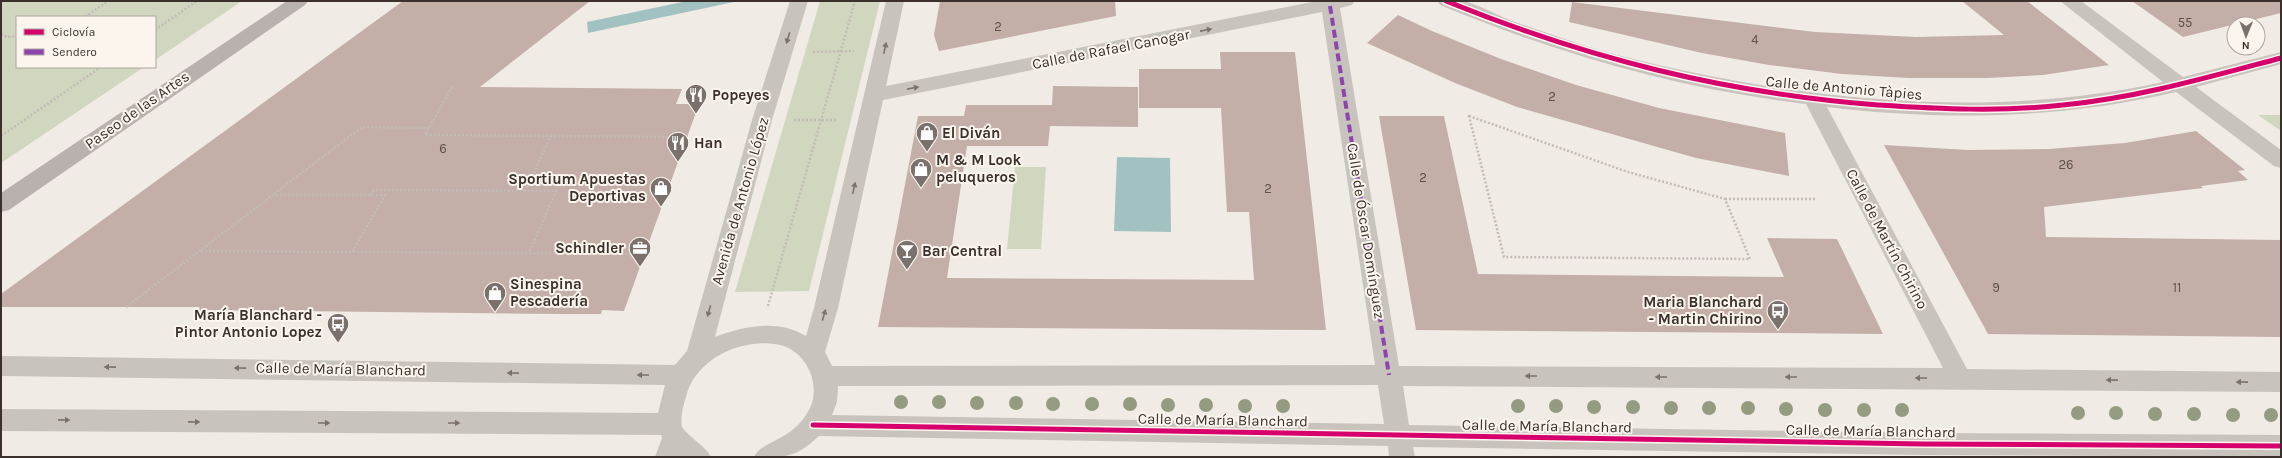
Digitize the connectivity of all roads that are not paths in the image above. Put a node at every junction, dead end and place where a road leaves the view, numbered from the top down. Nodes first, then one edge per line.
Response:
1 (293, 1) edge
2 (299, 1) edge
3 (799, 1) edge
4 (896, 1) edge
5 (1446, 1) edge
6 (2069, 1) edge
7 (1338, 3) edge
8 (274, 16) junction
9 (2281, 58) edge
10 (2179, 85) junction
11 (875, 95) junction
12 (1814, 101) junction
13 (2281, 161) edge
14 (1, 204) edge
15 (813, 352) junction
16 (698, 356) junction
17 (1, 366) edge
18 (682, 375) junction
19 (826, 376) junction
20 (1389, 376) junction
21 (1960, 378) junction
22 (2281, 382) edge
23 (1, 420) edge
24 (671, 439) edge
25 (801, 441) edge
26 (1400, 446) edge
27 (2281, 446) edge
28 (2000, 451) edge
29 (698, 457) edge
30 (767, 457) edge

1 - 8 main road, Paseo de las Artes
2 - 8 main road, Paseo de las Artes
3 -> 16 street, Avenida de Antonio López
11 -> 4 street
5 - 12 street, Calle de Antonio Tàpies
6 - 10 street
11 -> 7 street, Calle de Rafael Canogar
7 - 20 street, Calle de Óscar Domínguez
8 - 14 main road, Paseo de las Artes
9 - 10 street, Calle de Antonio Tàpies
10 - 12 street, Calle de Antonio Tàpies
10 - 13 street
15 -> 11 street
12 - 21 street, Calle de Martín Chirino
15 - 16 street
15 - 19 street
16 - 18 street
18 -> 17 street, Calle de María Blanchard
18 - 24 street
19 - 20 street
19 - 25 street
21 -> 20 street
20 - 26 street, Calle de Óscar Domínguez
22 -> 21 street
23 -> 24 street
24 - 29 street
25 - 26 street, Calle de María Blanchard
25 - 30 street
26 - 28 street, Calle de María Blanchard
27 - 28 street, Calle de María Blanchard

